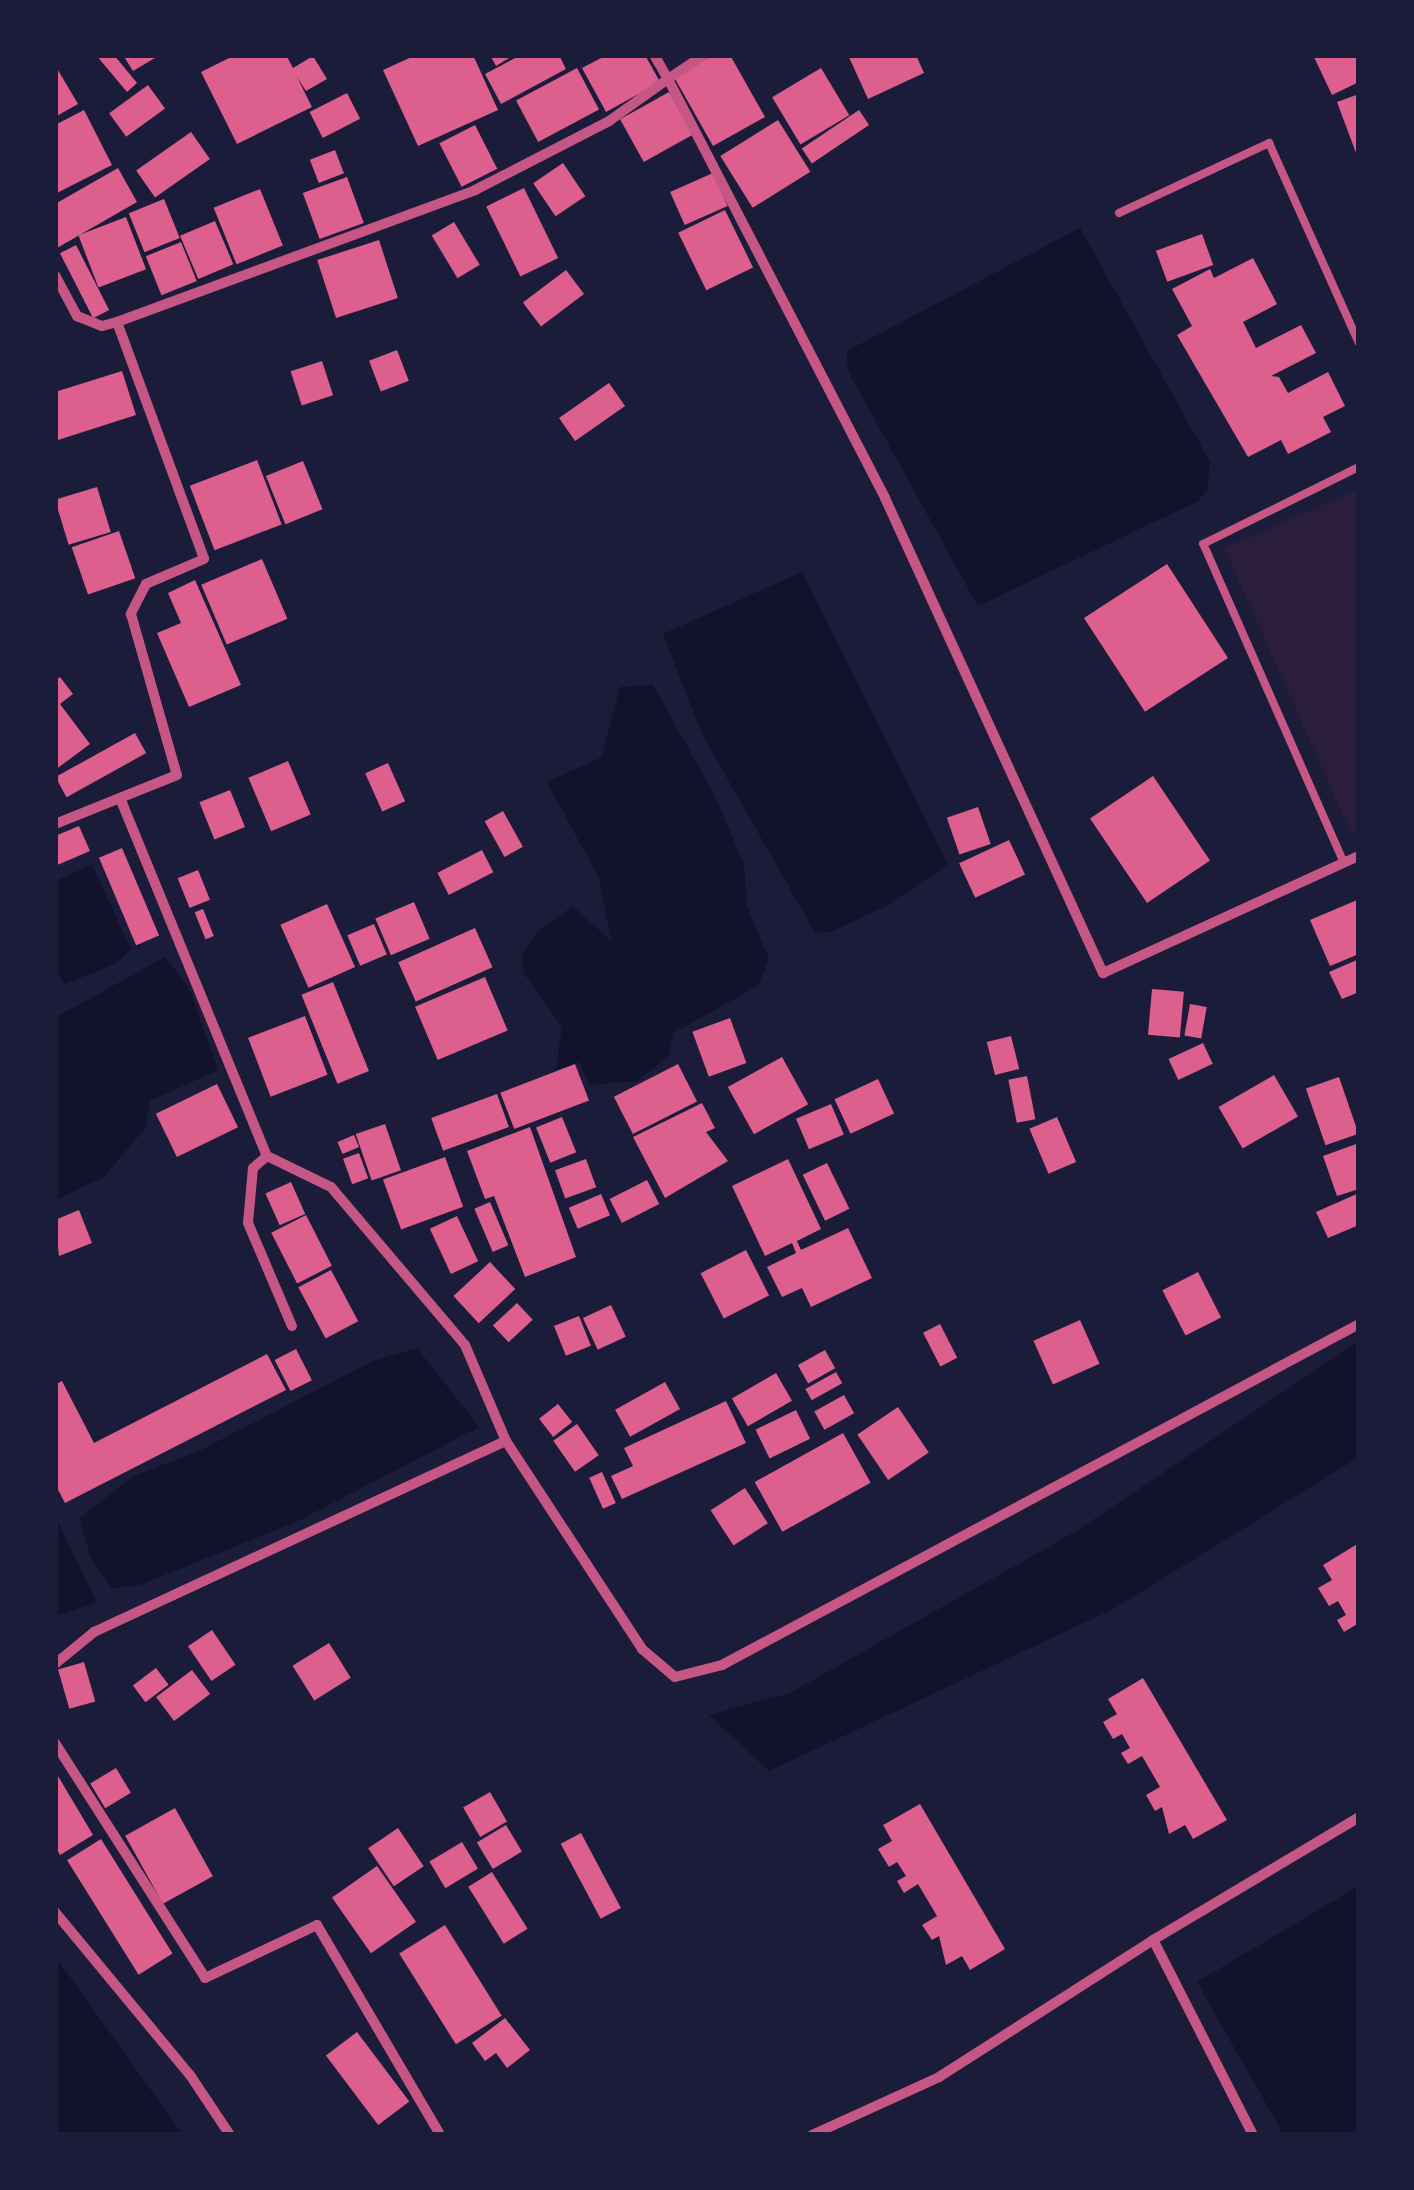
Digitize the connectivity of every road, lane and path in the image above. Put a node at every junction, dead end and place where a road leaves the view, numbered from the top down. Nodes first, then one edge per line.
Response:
1 (654, 55) edge
2 (704, 55) edge
3 (668, 78) junction
4 (1120, 213) dead end
5 (55, 275) edge
6 (117, 322) junction
7 (1359, 343) edge
8 (1359, 467) edge
9 (120, 798) junction
10 (55, 824) edge
11 (1359, 856) edge
12 (1344, 863) junction
13 (267, 1156) junction
14 (1359, 1324) edge
15 (292, 1326) dead end
16 (506, 1441) junction
17 (55, 1664) edge
18 (55, 1743) edge
19 (1359, 1817) edge
20 (55, 1912) edge
21 (1153, 1940) junction
22 (230, 2135) edge
23 (440, 2135) edge
24 (812, 2135) edge
25 (1254, 2135) edge

1 - 3 street
2 - 3 street
3 - 6 street
3 - 12 street
4 - 7 lane
5 - 6 street
6 - 9 street
8 - 12 lane
9 - 10 street
9 - 13 street
11 - 12 street
13 - 15 street
13 - 16 street
14 - 16 street
16 - 17 street
18 - 23 street
19 - 21 street
20 - 22 street
21 - 24 street
21 - 25 street

